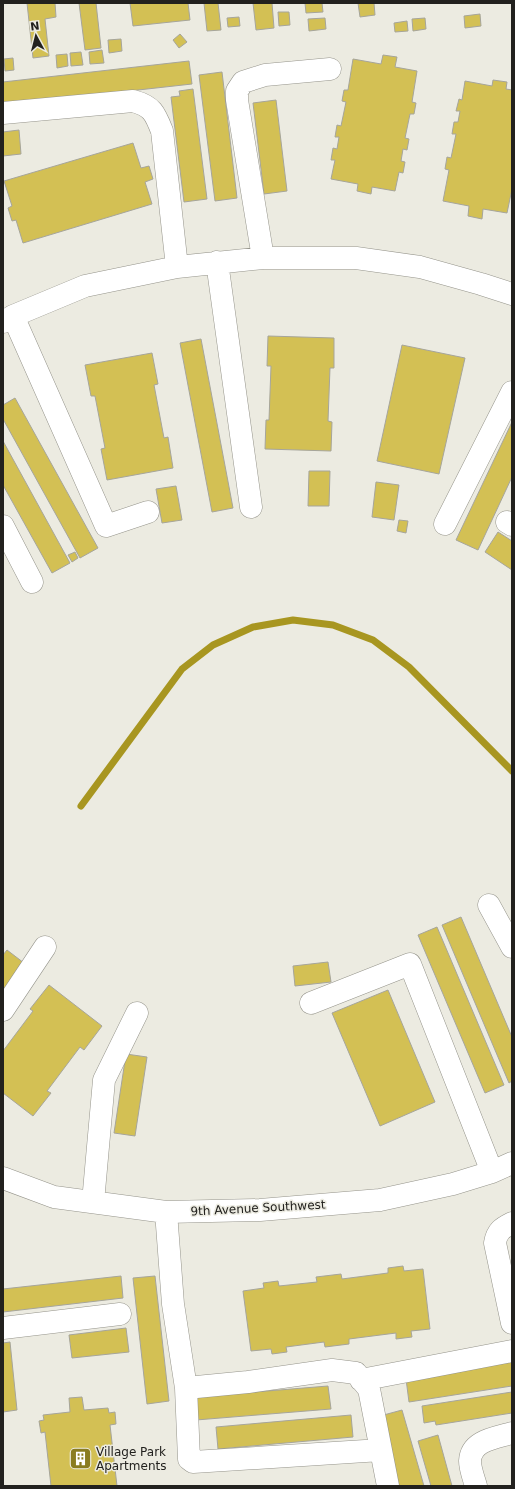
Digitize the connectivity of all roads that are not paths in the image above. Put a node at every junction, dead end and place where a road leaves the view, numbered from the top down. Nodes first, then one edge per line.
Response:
1 (330, 69) dead end
2 (3, 113) edge
3 (263, 258) junction
4 (217, 262) junction
5 (177, 267) junction
6 (512, 294) edge
7 (8, 319) edge
8 (512, 392) edge
9 (250, 506) dead end
10 (148, 512) dead end
11 (445, 524) dead end
12 (3, 526) edge
13 (32, 582) dead end
14 (489, 904) dead end
15 (45, 947) dead end
16 (512, 947) edge
17 (311, 1003) dead end
18 (3, 1010) edge
19 (137, 1013) dead end
20 (512, 1163) edge
21 (492, 1172) junction
22 (3, 1178) edge
23 (93, 1202) junction
24 (166, 1212) junction
25 (512, 1223) edge
26 (120, 1314) dead end
27 (512, 1323) edge
28 (3, 1328) edge
29 (512, 1351) edge
30 (361, 1380) junction
31 (186, 1388) junction
32 (512, 1433) edge
33 (381, 1450) junction
34 (388, 1486) edge
35 (476, 1486) edge

1 - 3 street
2 - 5 street
3 - 4 street
3 - 6 street
4 - 5 street
4 - 9 street
5 - 7 street
7 - 10 street
8 - 11 street
12 - 13 street
14 - 16 street
15 - 18 street
17 - 21 street
19 - 23 street
20 - 21 street, 9th Avenue Southwest
21 - 24 street, 9th Avenue Southwest
22 - 23 street, 9th Avenue Southwest
23 - 24 street, 9th Avenue Southwest
24 - 31 street
25 - 27 street
26 - 28 street
29 - 30 street
30 - 31 street
30 - 33 street
31 - 33 street
32 - 35 street
33 - 34 street

